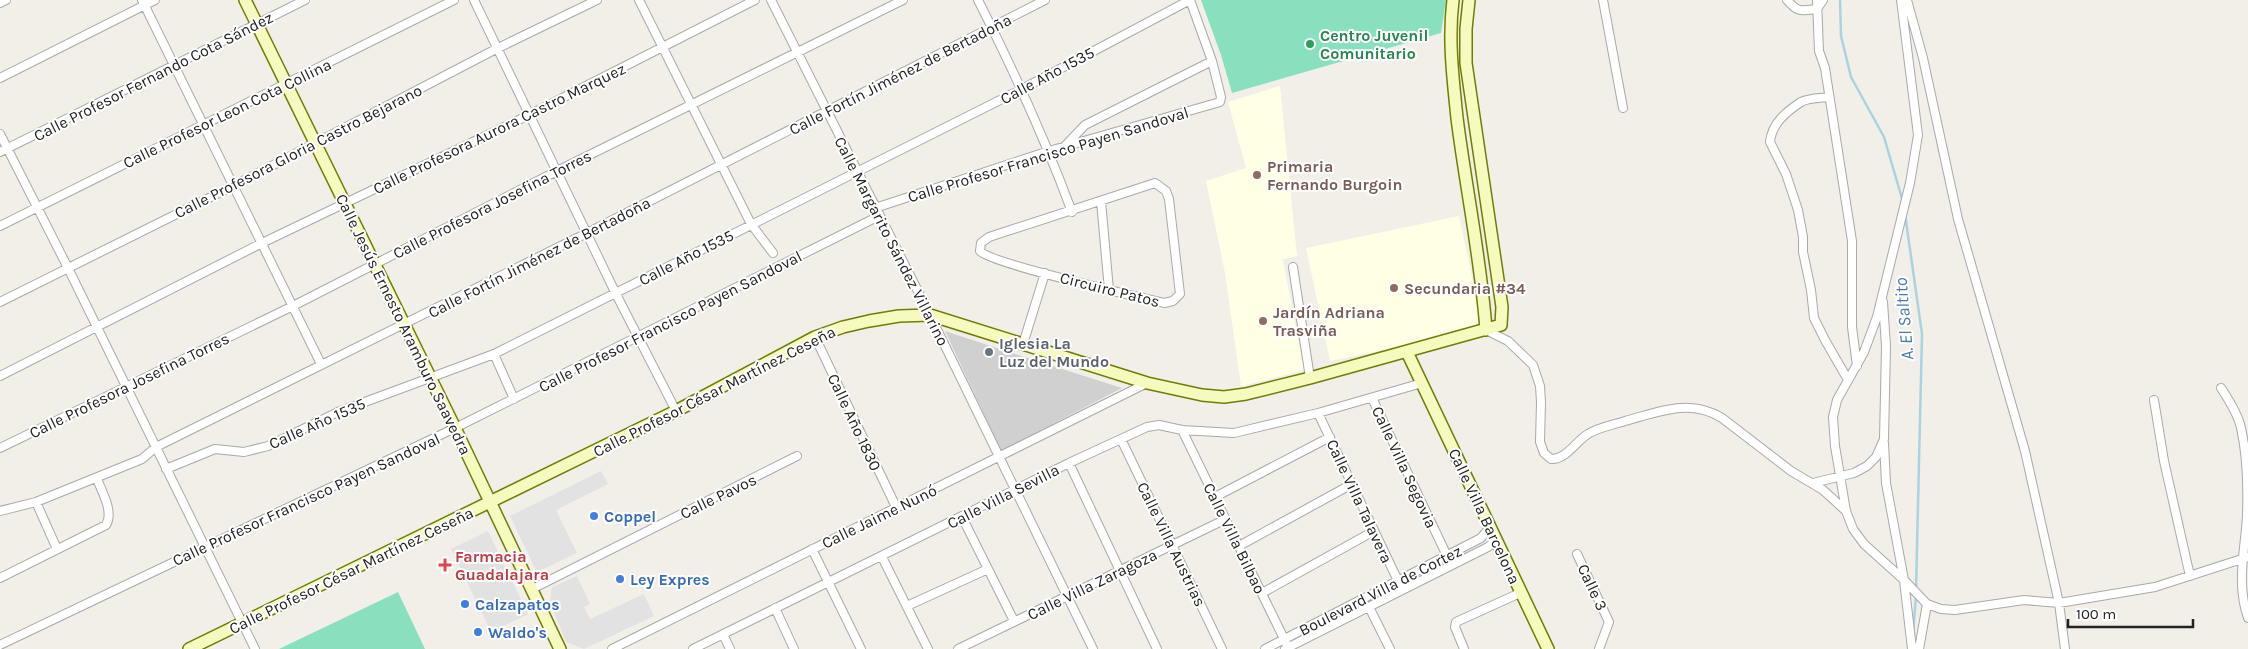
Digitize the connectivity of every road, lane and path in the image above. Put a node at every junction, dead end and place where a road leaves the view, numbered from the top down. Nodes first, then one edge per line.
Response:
1 (6, 0) edge
2 (155, 0) edge
3 (245, 0) edge
4 (305, 0) edge
5 (454, 0) edge
6 (474, 0) edge
7 (596, 0) edge
8 (639, 0) edge
9 (755, 0) edge
10 (771, 0) edge
11 (903, 0) edge
12 (978, 0) edge
13 (1045, 0) edge
14 (1190, 0) edge
15 (1453, 0) edge
16 (1469, 0) edge
17 (1604, 0) edge
18 (1787, 0) edge
19 (1817, 0) edge
20 (1823, 0) edge
21 (1901, 0) edge
22 (1907, 0) edge
23 (0, 3) edge
24 (143, 3) edge
25 (1817, 9) junction
26 (257, 24) junction
27 (992, 28) junction
28 (498, 48) junction
29 (664, 48) junction
30 (798, 53) junction
31 (1212, 62) junction
32 (174, 65) junction
33 (0, 78) edge
34 (288, 84) junction
35 (1022, 89) junction
36 (1829, 97) junction
37 (692, 104) junction
38 (1624, 108) dead end
39 (827, 112) junction
40 (529, 115) junction
41 (203, 124) junction
42 (0, 134) edge
43 (1476, 139) junction
44 (1460, 140) junction
45 (316, 143) junction
46 (1064, 147) junction
47 (8, 148) junction
48 (1049, 151) junction
49 (0, 152) edge
50 (721, 166) junction
51 (857, 170) junction
52 (556, 172) junction
53 (233, 186) junction
54 (1101, 201) junction
55 (346, 203) junction
56 (38, 207) junction
57 (875, 208) junction
58 (1072, 212) junction
59 (879, 216) junction
60 (751, 224) junction
61 (0, 226) edge
62 (587, 233) junction
63 (262, 243) junction
64 (773, 253) dead end
65 (374, 264) junction
66 (1293, 267) dead end
67 (68, 268) junction
68 (1045, 273) junction
69 (1109, 290) junction
70 (615, 292) junction
71 (1883, 295) junction
72 (0, 302) edge
73 (292, 306) junction
74 (930, 315) junction
75 (404, 325) junction
76 (1502, 326) junction
77 (96, 327) junction
78 (1486, 330) junction
79 (636, 336) junction
80 (815, 337) junction
81 (1508, 342) junction
82 (1023, 344) junction
83 (1407, 352) junction
84 (494, 354) junction
85 (321, 364) junction
86 (1857, 366) junction
87 (0, 376) edge
88 (431, 378) junction
89 (1310, 378) junction
90 (1848, 380) junction
91 (1146, 383) junction
92 (1422, 383) junction
93 (125, 387) junction
94 (2221, 388) dead end
95 (1372, 398) junction
96 (514, 399) junction
97 (2154, 400) dead end
98 (676, 411) junction
99 (1318, 413) junction
100 (455, 428) junction
101 (1182, 430) junction
102 (1330, 437) junction
103 (1121, 439) junction
104 (1884, 439) junction
105 (156, 447) junction
106 (0, 448) edge
107 (798, 456) dead end
108 (999, 456) junction
109 (1069, 463) junction
110 (166, 469) junction
111 (1841, 476) junction
112 (97, 479) junction
113 (1812, 483) junction
114 (1352, 484) junction
115 (1016, 490) junction
116 (1215, 497) junction
117 (36, 502) junction
118 (491, 502) junction
119 (896, 507) junction
120 (0, 511) edge
121 (1846, 512) junction
122 (962, 517) junction
123 (1226, 520) junction
124 (1374, 531) junction
125 (1493, 531) junction
126 (1172, 545) junction
127 (205, 546) junction
128 (1239, 546) junction
129 (57, 549) junction
130 (812, 549) junction
131 (1447, 554) junction
132 (1578, 554) dead end
133 (882, 556) junction
134 (2245, 559) edge
135 (1452, 564) junction
136 (988, 568) junction
137 (1119, 570) junction
138 (2190, 576) junction
139 (0, 578) edge
140 (1398, 580) junction
141 (1904, 580) junction
142 (828, 582) junction
143 (532, 589) junction
144 (1402, 589) junction
145 (1262, 592) junction
146 (1520, 593) junction
147 (1067, 595) junction
148 (2059, 603) junction
149 (1927, 604) junction
150 (907, 606) junction
151 (1369, 607) junction
152 (774, 608) junction
153 (2248, 618) edge
154 (1014, 621) junction
155 (242, 622) junction
156 (723, 634) junction
157 (1284, 639) junction
158 (0, 645) edge
159 (1287, 648) edge
160 (189, 649) edge
161 (255, 649) edge
162 (560, 649) edge
163 (612, 649) edge
164 (693, 649) edge
165 (730, 649) edge
166 (794, 649) edge
167 (861, 649) edge
168 (928, 649) edge
169 (958, 649) edge
170 (1093, 649) edge
171 (1158, 649) edge
172 (1222, 649) edge
173 (1265, 649) edge
174 (1390, 649) edge
175 (1464, 649) edge
176 (1548, 649) edge
177 (1600, 649) edge
178 (1912, 649) edge
179 (1919, 649) edge
180 (2064, 649) edge

1 - 23 street
2 - 24 street
3 - 26 street, Calle Jesús Ernesto Aramburo Saavedra
4 - 26 street, Calle Profesor Fernando Cota Sández
5 - 34 street, Calle Profesor Leon Cota Collina
6 - 28 street
7 - 28 street, Calle Profesora Gloria Castro Bejarano
8 - 29 street
9 - 29 street, Calle Profesora Aurora Castro Marquez
10 - 30 street, Calle Margarito Sández Villarino
11 - 30 street, Calle Profesora Josefina Torres
12 - 27 street
13 - 27 street, Calle Fortín Jiménez de Bertadoña
14 - 31 street
14 - 35 street, Calle Año 1535
15 - 44 street
16 - 43 street
17 - 38 street
18 - 25 street
19 - 25 street
20 - 25 street
21 - 71 street
22 - 148 street
24 - 32 street
24 - 33 street
25 - 36 street
26 - 32 street, Calle Profesor Fernando Cota Sández
26 - 34 street, Calle Jesús Ernesto Aramburo Saavedra
27 - 35 street
27 - 39 street, Calle Fortín Jiménez de Bertadoña
28 - 40 street
28 - 45 street, Calle Profesora Gloria Castro Bejarano
29 - 37 street
29 - 40 street, Calle Profesora Aurora Castro Marquez
30 - 37 street, Calle Profesora Josefina Torres
30 - 39 street, Calle Margarito Sández Villarino
31 - 46 street
31 - 46 street, Calle Profesor Francisco Payen Sandoval
32 - 41 street
32 - 47 street, Calle Profesor Fernando Cota Sández
34 - 41 street, Calle Profesor Leon Cota Collina
34 - 45 street, Calle Jesús Ernesto Aramburo Saavedra
35 - 48 street
35 - 51 street, Calle Año 1535
36 - 86 street
36 - 90 street
37 - 50 street
37 - 52 street, Calle Profesora Josefina Torres
39 - 50 street, Calle Fortín Jiménez de Bertadoña
39 - 51 street, Calle Margarito Sández Villarino
40 - 52 street
40 - 55 street, Calle Profesora Aurora Castro Marquez
41 - 53 street
41 - 56 street, Calle Profesor Leon Cota Collina
42 - 47 street
43 - 44 street
43 - 76 street
44 - 78 street
45 - 53 street, Calle Profesora Gloria Castro Bejarano
45 - 55 street, Calle Jesús Ernesto Aramburo Saavedra
46 - 48 street, Calle Profesor Francisco Payen Sandoval
47 - 49 street, Calle Profesor Fernando Cota Sández
47 - 56 street
48 - 57 street, Calle Profesor Francisco Payen Sandoval
48 - 58 street
50 - 60 street
50 - 62 street, Calle Fortín Jiménez de Bertadoña
51 - 57 street, Calle Margarito Sández Villarino
51 - 60 street, Calle Año 1535
52 - 62 street
52 - 65 street, Calle Profesora Josefina Torres
53 - 63 street
53 - 67 street, Calle Profesora Gloria Castro Bejarano
54 - 58 street, Circuiro Patos
54 - 69 street
54 - 69 street, Circuiro Patos
55 - 63 street, Calle Profesora Aurora Castro Marquez
55 - 65 street, Calle Jesús Ernesto Aramburo Saavedra
56 - 61 street, Calle Profesor Leon Cota Collina
56 - 67 street
57 - 59 street, Calle Margarito Sández Villarino
58 - 68 street, Circuiro Patos
59 - 74 street, Calle Margarito Sández Villarino
59 - 79 street, Calle Profesor Francisco Payen Sandoval
60 - 64 street
60 - 70 street, Calle Año 1535
62 - 70 street
62 - 75 street, Calle Fortín Jiménez de Bertadoña
63 - 73 street
63 - 77 street, Calle Profesora Aurora Castro Marquez
65 - 73 street, Calle Profesora Josefina Torres
65 - 75 street, Calle Jesús Ernesto Aramburo Saavedra
66 - 89 street
67 - 72 street, Calle Profesora Gloria Castro Bejarano
67 - 77 street
68 - 69 street, Circuiro Patos
68 - 82 street
70 - 79 street
70 - 84 street, Calle Año 1535
71 - 86 street
71 - 104 street
73 - 85 street
73 - 93 street, Calle Profesora Josefina Torres
74 - 80 street, Calle Profesor César Martínez Ceseña
74 - 82 street, Calle Profesor César Martínez Ceseña
74 - 108 street, Calle Margarito Sández Villarino
75 - 85 street, Calle Fortín Jiménez de Bertadoña
75 - 88 street, Calle Jesús Ernesto Aramburo Saavedra
76 - 78 street, Calle Profesor César Martínez Ceseña
76 - 81 street
77 - 87 street, Calle Profesora Aurora Castro Marquez
77 - 93 street
78 - 81 street
78 - 83 street, Calle Profesor César Martínez Ceseña
79 - 96 street, Calle Profesor Francisco Payen Sandoval
79 - 98 street
80 - 98 street, Calle Profesor César Martínez Ceseña
80 - 119 street, Calle Año 1830
81 - 113 street
82 - 91 street, Calle Profesor César Martínez Ceseña
83 - 89 street, Calle Profesor César Martínez Ceseña
83 - 92 street, Calle Villa Barcelona
84 - 88 street, Calle Año 1535
84 - 96 street
85 - 105 street, Calle Fortín Jiménez de Bertadoña
86 - 90 street
88 - 100 street, Calle Jesús Ernesto Aramburo Saavedra
88 - 110 street, Calle Año 1535
89 - 91 street, Calle Profesor César Martínez Ceseña
90 - 111 street
91 - 108 street, Calle Jaime Nunó
92 - 95 street
92 - 125 street, Calle Villa Barcelona
93 - 105 street
93 - 106 street, Calle Profesora Josefina Torres
94 - 134 street
95 - 99 street
95 - 131 street, Calle Villa Segovia
96 - 100 street, Calle Profesor Francisco Payen Sandoval
97 - 138 street
98 - 118 street, Calle Profesor César Martínez Ceseña
99 - 101 street
99 - 102 street, Calle Villa Talavera
100 - 118 street, Calle Jesús Ernesto Aramburo Saavedra
100 - 127 street, Calle Profesor Francisco Payen Sandoval
101 - 103 street, Calle Villa Sevilla
101 - 116 street, Calle Villa Bilbao
102 - 114 street, Calle Villa Talavera
102 - 116 street
103 - 109 street, Calle Villa Sevilla
103 - 126 street, Calle Villa Austrias
104 - 111 street
104 - 141 street
105 - 110 street
105 - 112 street, Calle Fortín Jiménez de Bertadoña
107 - 143 street, Calle Pavos
108 - 115 street, Calle Margarito Sández Villarino
108 - 119 street, Calle Jaime Nunó
109 - 115 street, Calle Villa Sevilla
109 - 137 street
110 - 127 street
111 - 113 street
111 - 121 street
112 - 117 street, Calle Fortín Jiménez de Bertadoña
112 - 129 street
113 - 121 street
114 - 124 street, Calle Villa Talavera
114 - 128 street
115 - 122 street, Calle Villa Sevilla
115 - 147 street, Calle Margarito Sández Villarino
116 - 123 street, Calle Villa Bilbao
117 - 120 street, Calle Fortín Jiménez de Bertadoña
117 - 129 street
118 - 143 street, Calle Jesús Ernesto Aramburo Saavedra
118 - 155 street, Calle Profesor César Martínez Ceseña
119 - 130 street, Calle Jaime Nunó
121 - 141 street
122 - 133 street, Calle Villa Sevilla
122 - 136 street
123 - 126 street, Calle Villa Zaragoza
123 - 128 street, Calle Villa Bilbao
124 - 140 street, Calle Villa Talavera
124 - 145 street
125 - 131 street, Boulevard Villa de Cortez
125 - 135 street, Boulevard Villa de Cortez
125 - 146 street, Calle Villa Barcelona
126 - 137 street, Calle Villa Zaragoza
126 - 172 street, Calle Villa Austrias
127 - 155 street
127 - 158 street, Calle Profesor Francisco Payen Sandoval
128 - 145 street, Calle Villa Bilbao
129 - 139 street
130 - 142 street
130 - 163 street, Calle Jaime Nunó
131 - 135 street, Calle Villa Segovia
131 - 140 street, Boulevard Villa de Cortez
132 - 177 street, Calle 3
133 - 142 street, Calle Villa Sevilla
133 - 150 street
134 - 138 street
134 - 153 street
135 - 144 street, Boulevard Villa de Cortez
136 - 150 street
136 - 154 street
137 - 147 street, Calle Villa Zaragoza
137 - 171 street
138 - 148 street
140 - 144 street, Calle Villa Talavera
140 - 157 street, Boulevard Villa de Cortez
141 - 149 street
141 - 178 street
142 - 152 street, Calle Villa Sevilla
142 - 167 street
143 - 162 street, Calle Jesús Ernesto Aramburo Saavedra
144 - 151 street, Boulevard Villa de Cortez
145 - 157 street, Calle Villa Bilbao
146 - 175 street
146 - 176 street, Calle Villa Barcelona
147 - 154 street, Calle Villa Zaragoza
147 - 170 street, Calle Margarito Sández Villarino
148 - 149 street
148 - 180 street
149 - 179 street
150 - 168 street
151 - 159 street, Boulevard Villa de Cortez
151 - 174 street
152 - 156 street, Calle Villa Sevilla
152 - 166 street
154 - 169 street, Calle Villa Zaragoza
155 - 160 street, Calle Profesor César Martínez Ceseña
155 - 161 street
156 - 164 street, Calle Villa Sevilla
156 - 165 street
157 - 159 street, Calle Villa Bilbao
157 - 173 street, Boulevard Villa de Cortez

